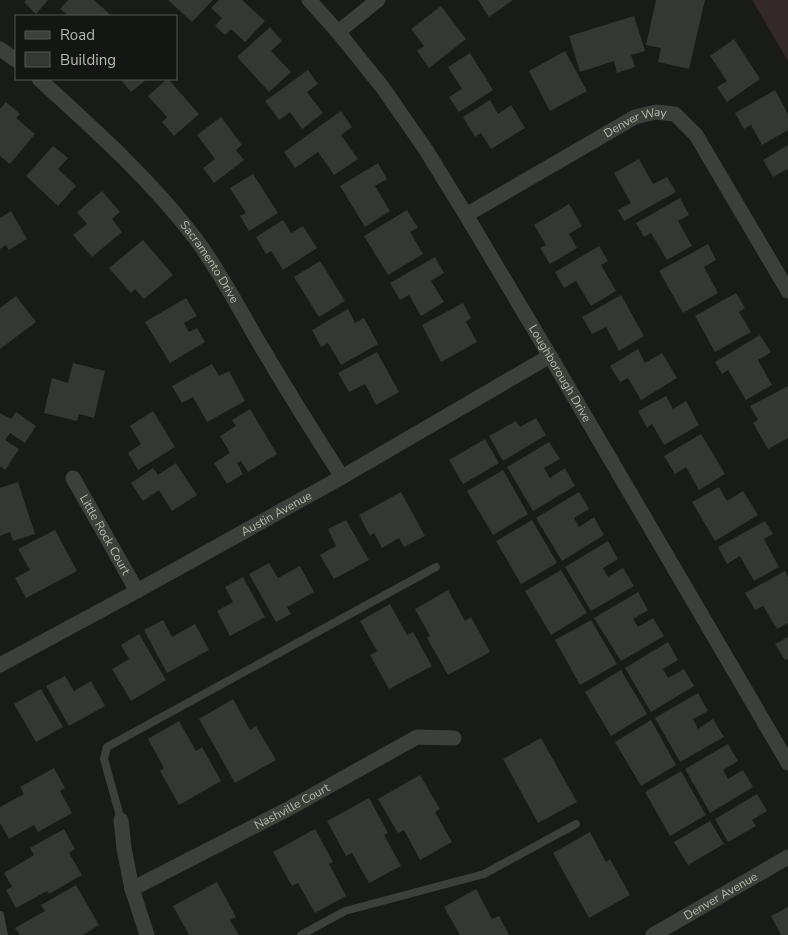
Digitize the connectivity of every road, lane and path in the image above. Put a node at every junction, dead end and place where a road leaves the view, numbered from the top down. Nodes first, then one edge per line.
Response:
1 (309, 0) edge
2 (378, 0) edge
3 (338, 32) junction
4 (0, 49) edge
5 (15, 59) edge
6 (40, 80) edge
7 (466, 215) junction
8 (788, 291) edge
9 (550, 356) junction
10 (342, 476) junction
11 (73, 478) dead end
12 (436, 567) dead end
13 (137, 592) junction
14 (0, 665) edge
15 (454, 738) dead end
16 (788, 763) edge
17 (121, 820) joint
18 (576, 824) dead end
19 (788, 857) edge
20 (132, 889) junction
21 (0, 915) edge
22 (4, 935) edge
23 (147, 935) edge
24 (301, 935) edge
25 (653, 935) edge

1 - 3 street, Loughborough Drive
2 - 3 street
3 - 7 street, Loughborough Drive
4 - 5 street
6 - 10 street, Sacramento Drive
7 - 8 street, Denver Way
7 - 9 street, Loughborough Drive
9 - 10 street, Austin Avenue
9 - 16 street, Loughborough Drive
10 - 13 street, Austin Avenue
11 - 13 street, Little Rock Court
12 - 17 lane
13 - 14 street, Austin Avenue
15 - 20 street, Nashville Court
17 - 20 street
18 - 24 lane
19 - 25 street, Denver Avenue
20 - 23 street
21 - 22 lane

